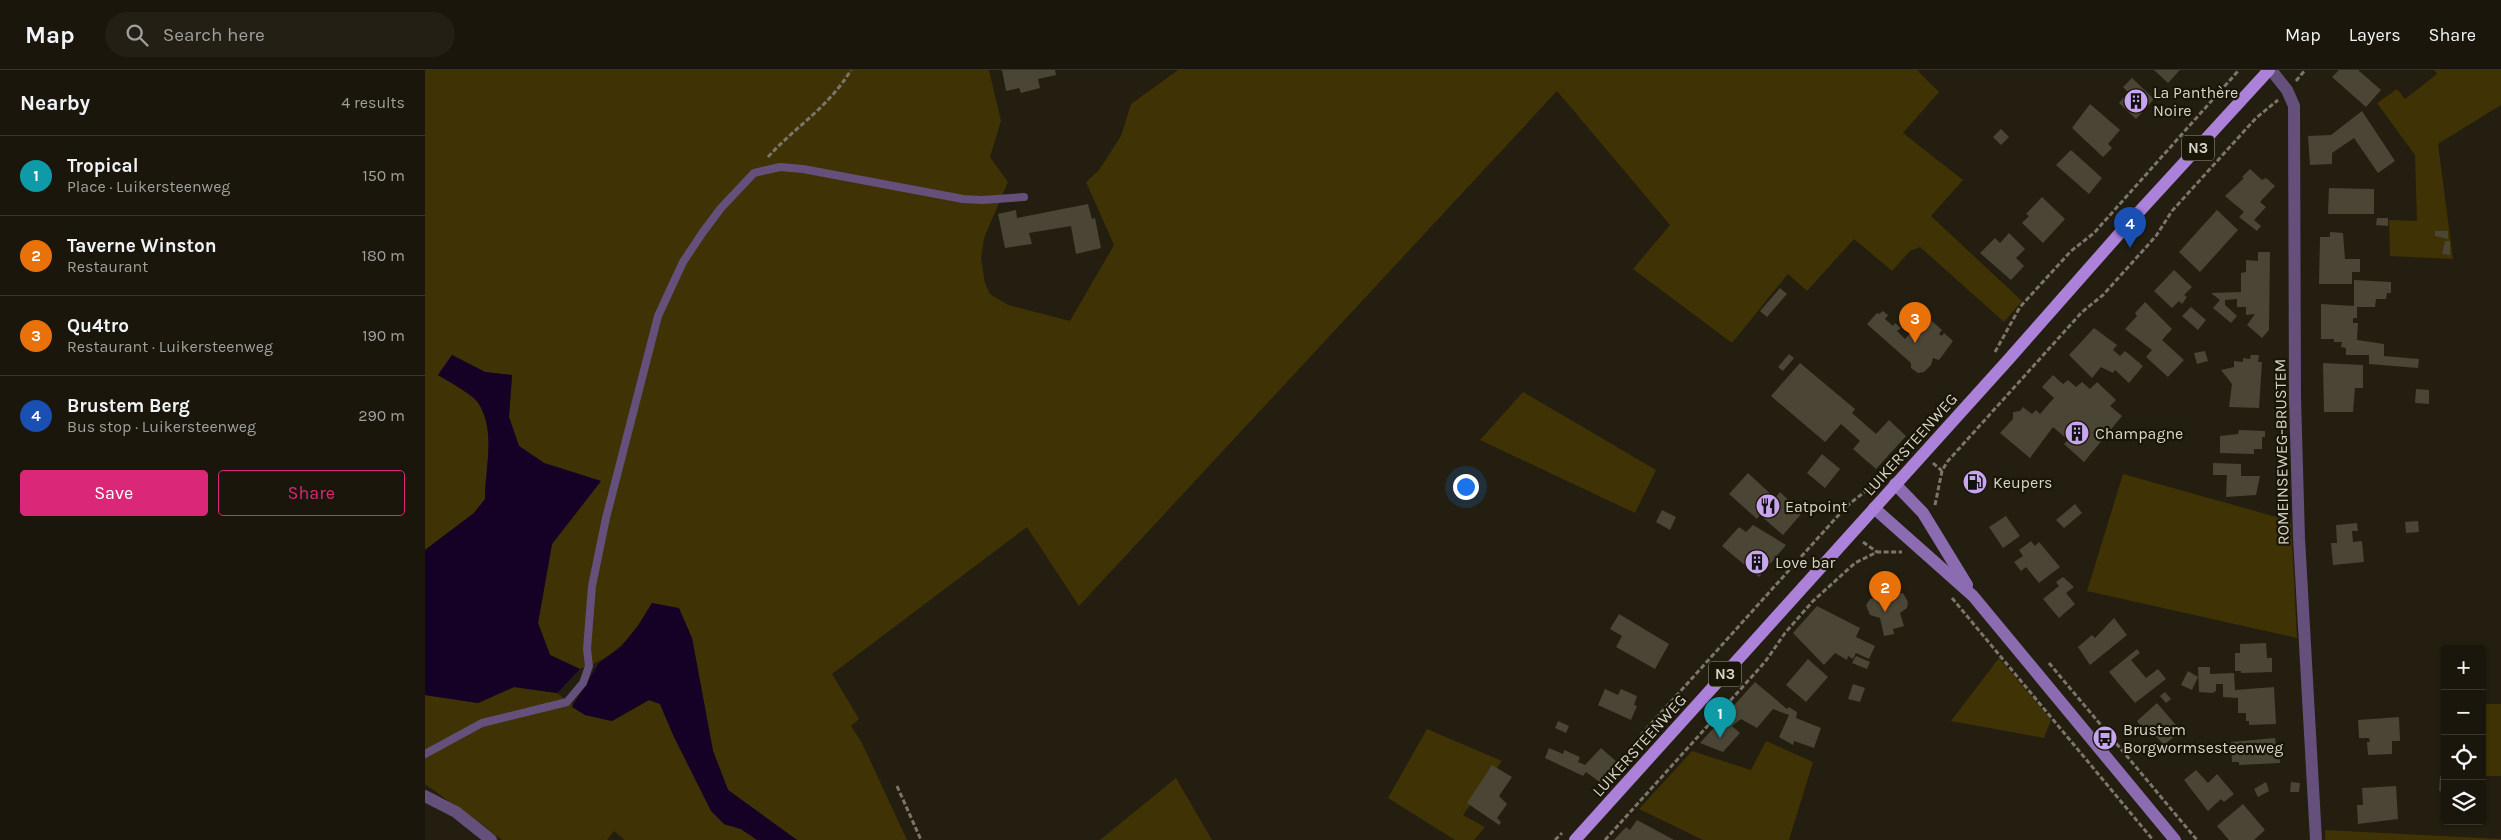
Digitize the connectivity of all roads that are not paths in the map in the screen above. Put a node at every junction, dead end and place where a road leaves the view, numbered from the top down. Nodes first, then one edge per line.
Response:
1 (2270, 70) edge
2 (1024, 197) dead end
3 (1895, 484) junction
4 (1874, 508) junction
5 (1973, 596) junction
6 (425, 754) edge
7 (425, 796) edge
8 (491, 840) edge
9 (1575, 840) edge
10 (2175, 840) edge
11 (2316, 840) edge

1 - 3 main road, LUIKERSTEENWEG / N3
1 - 11 street, ROMEINSEWEG-BRUSTEM
2 - 6 lane
3 - 4 main road, LUIKERSTEENWEG / N3
3 - 5 main road
4 - 5 main road
4 - 9 main road, LUIKERSTEENWEG / N3
5 - 10 main road
7 - 8 street

